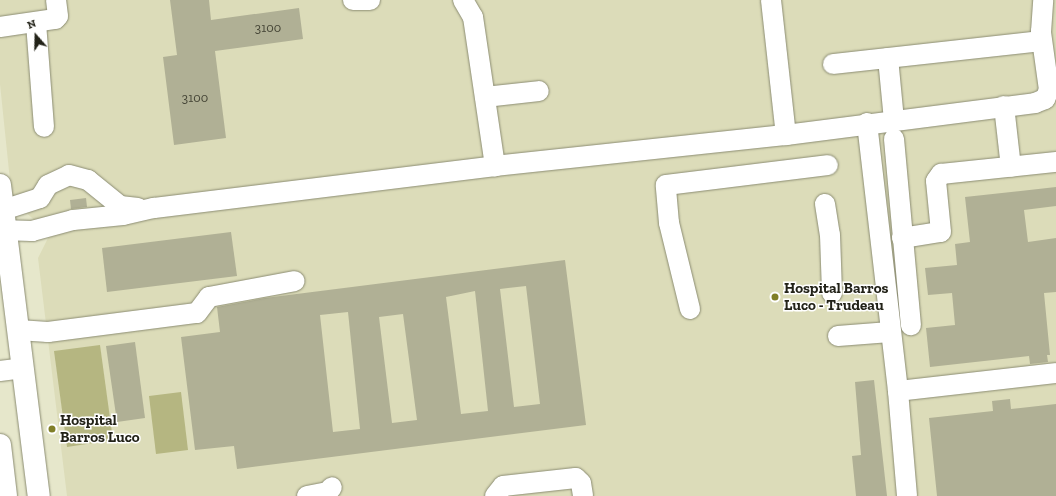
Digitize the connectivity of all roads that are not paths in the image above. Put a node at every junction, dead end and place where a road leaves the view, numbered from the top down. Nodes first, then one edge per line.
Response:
1 (56, 0) edge
2 (353, 0) edge
3 (370, 0) edge
4 (463, 0) edge
5 (771, 0) edge
6 (1043, 0) edge
7 (36, 23) junction
8 (0, 27) edge
9 (1041, 41) junction
10 (888, 58) junction
11 (833, 64) dead end
12 (539, 92) dead end
13 (485, 97) junction
14 (1004, 106) junction
15 (867, 123) junction
16 (44, 127) dead end
17 (894, 129) junction
18 (786, 135) junction
19 (1056, 162) edge
20 (828, 165) dead end
21 (494, 166) junction
22 (1010, 167) junction
23 (0, 185) edge
24 (40, 198) junction
25 (825, 204) dead end
26 (154, 208) junction
27 (2, 220) edge
28 (46, 229) junction
29 (902, 238) junction
30 (295, 281) dead end
31 (832, 293) dead end
32 (690, 309) dead end
33 (911, 325) dead end
34 (18, 330) junction
35 (890, 332) junction
36 (838, 336) dead end
37 (23, 368) junction
38 (0, 371) edge
39 (1056, 372) edge
40 (898, 391) junction
41 (0, 445) edge
42 (332, 487) dead end
43 (6, 496) edge
44 (39, 496) edge
45 (307, 496) edge
46 (495, 496) edge
47 (583, 496) edge
48 (907, 496) edge

1 - 7 street
2 - 3 street
4 - 13 street
5 - 18 street
6 - 9 street
7 - 8 street
7 - 16 street
9 - 10 street
9 - 14 street
10 - 11 street
10 - 17 street
12 - 13 street
13 - 21 street
14 - 17 street
14 - 22 street
15 - 17 street
15 - 18 street
15 - 35 street
17 - 29 street
18 - 21 street
19 - 22 street
20 - 32 street
21 - 26 street
22 - 29 street
23 - 27 main road
24 - 26 street
24 - 27 street
24 - 28 street
25 - 31 street
26 - 28 street
27 - 28 street
27 - 34 main road
29 - 33 street
30 - 34 street
34 - 37 main road
35 - 36 street
35 - 40 street
37 - 38 street
37 - 44 main road
39 - 40 street
40 - 48 street
41 - 43 main road
42 - 45 street
46 - 47 street

